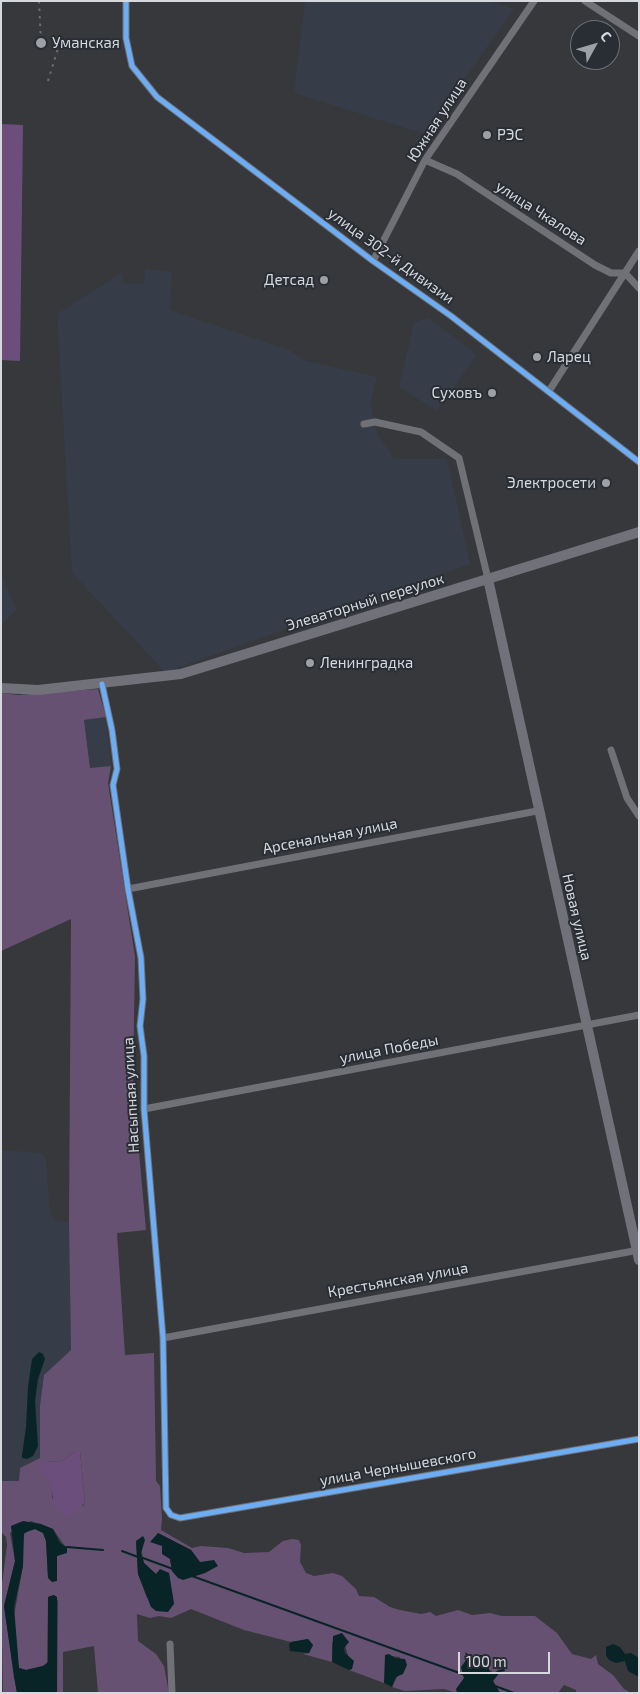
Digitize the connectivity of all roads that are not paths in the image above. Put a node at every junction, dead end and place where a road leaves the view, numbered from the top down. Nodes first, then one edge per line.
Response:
1 (126, 1) edge
2 (534, 1) edge
3 (585, 1) edge
4 (639, 36) edge
5 (425, 160) junction
6 (639, 251) edge
7 (373, 261) junction
8 (625, 274) junction
9 (639, 288) edge
10 (549, 391) junction
11 (364, 424) dead end
12 (639, 462) edge
13 (637, 534) edge
14 (488, 579) junction
15 (102, 684) junction
16 (1, 688) edge
17 (611, 750) dead end
18 (537, 811) junction
19 (639, 816) edge
20 (128, 889) junction
21 (639, 1015) edge
22 (586, 1026) junction
23 (144, 1109) junction
24 (638, 1253) edge
25 (163, 1338) junction
26 (639, 1438) edge
27 (166, 1508) joint
28 (170, 1644) dead end
29 (172, 1693) edge

1 - 7 street, улица 302-й Дивизии
2 - 5 street, Южная улица
3 - 4 street
5 - 7 street, Южная улица
5 - 8 street, улица Чкалова
6 - 8 street
7 - 10 street, улица 302-й Дивизии
8 - 9 street
8 - 10 street
10 - 12 street, улица 302-й Дивизии
11 - 14 street
13 - 14 main road, Элеваторный переулок
14 - 15 main road, Элеваторный переулок
14 - 18 main road, Новая улица
15 - 16 main road, Элеваторный переулок
15 - 20 street, Насыпная улица
17 - 19 street
18 - 20 street, Арсенальная улица
18 - 22 main road, Новая улица
20 - 23 street, Насыпная улица
21 - 22 street, улица Победы
22 - 23 street, улица Победы
22 - 24 main road, Новая улица
23 - 25 street, Насыпная улица
24 - 25 street, Крестьянская улица
25 - 27 street, Насыпная улица
26 - 27 street, улица Чернышевского
28 - 29 street

